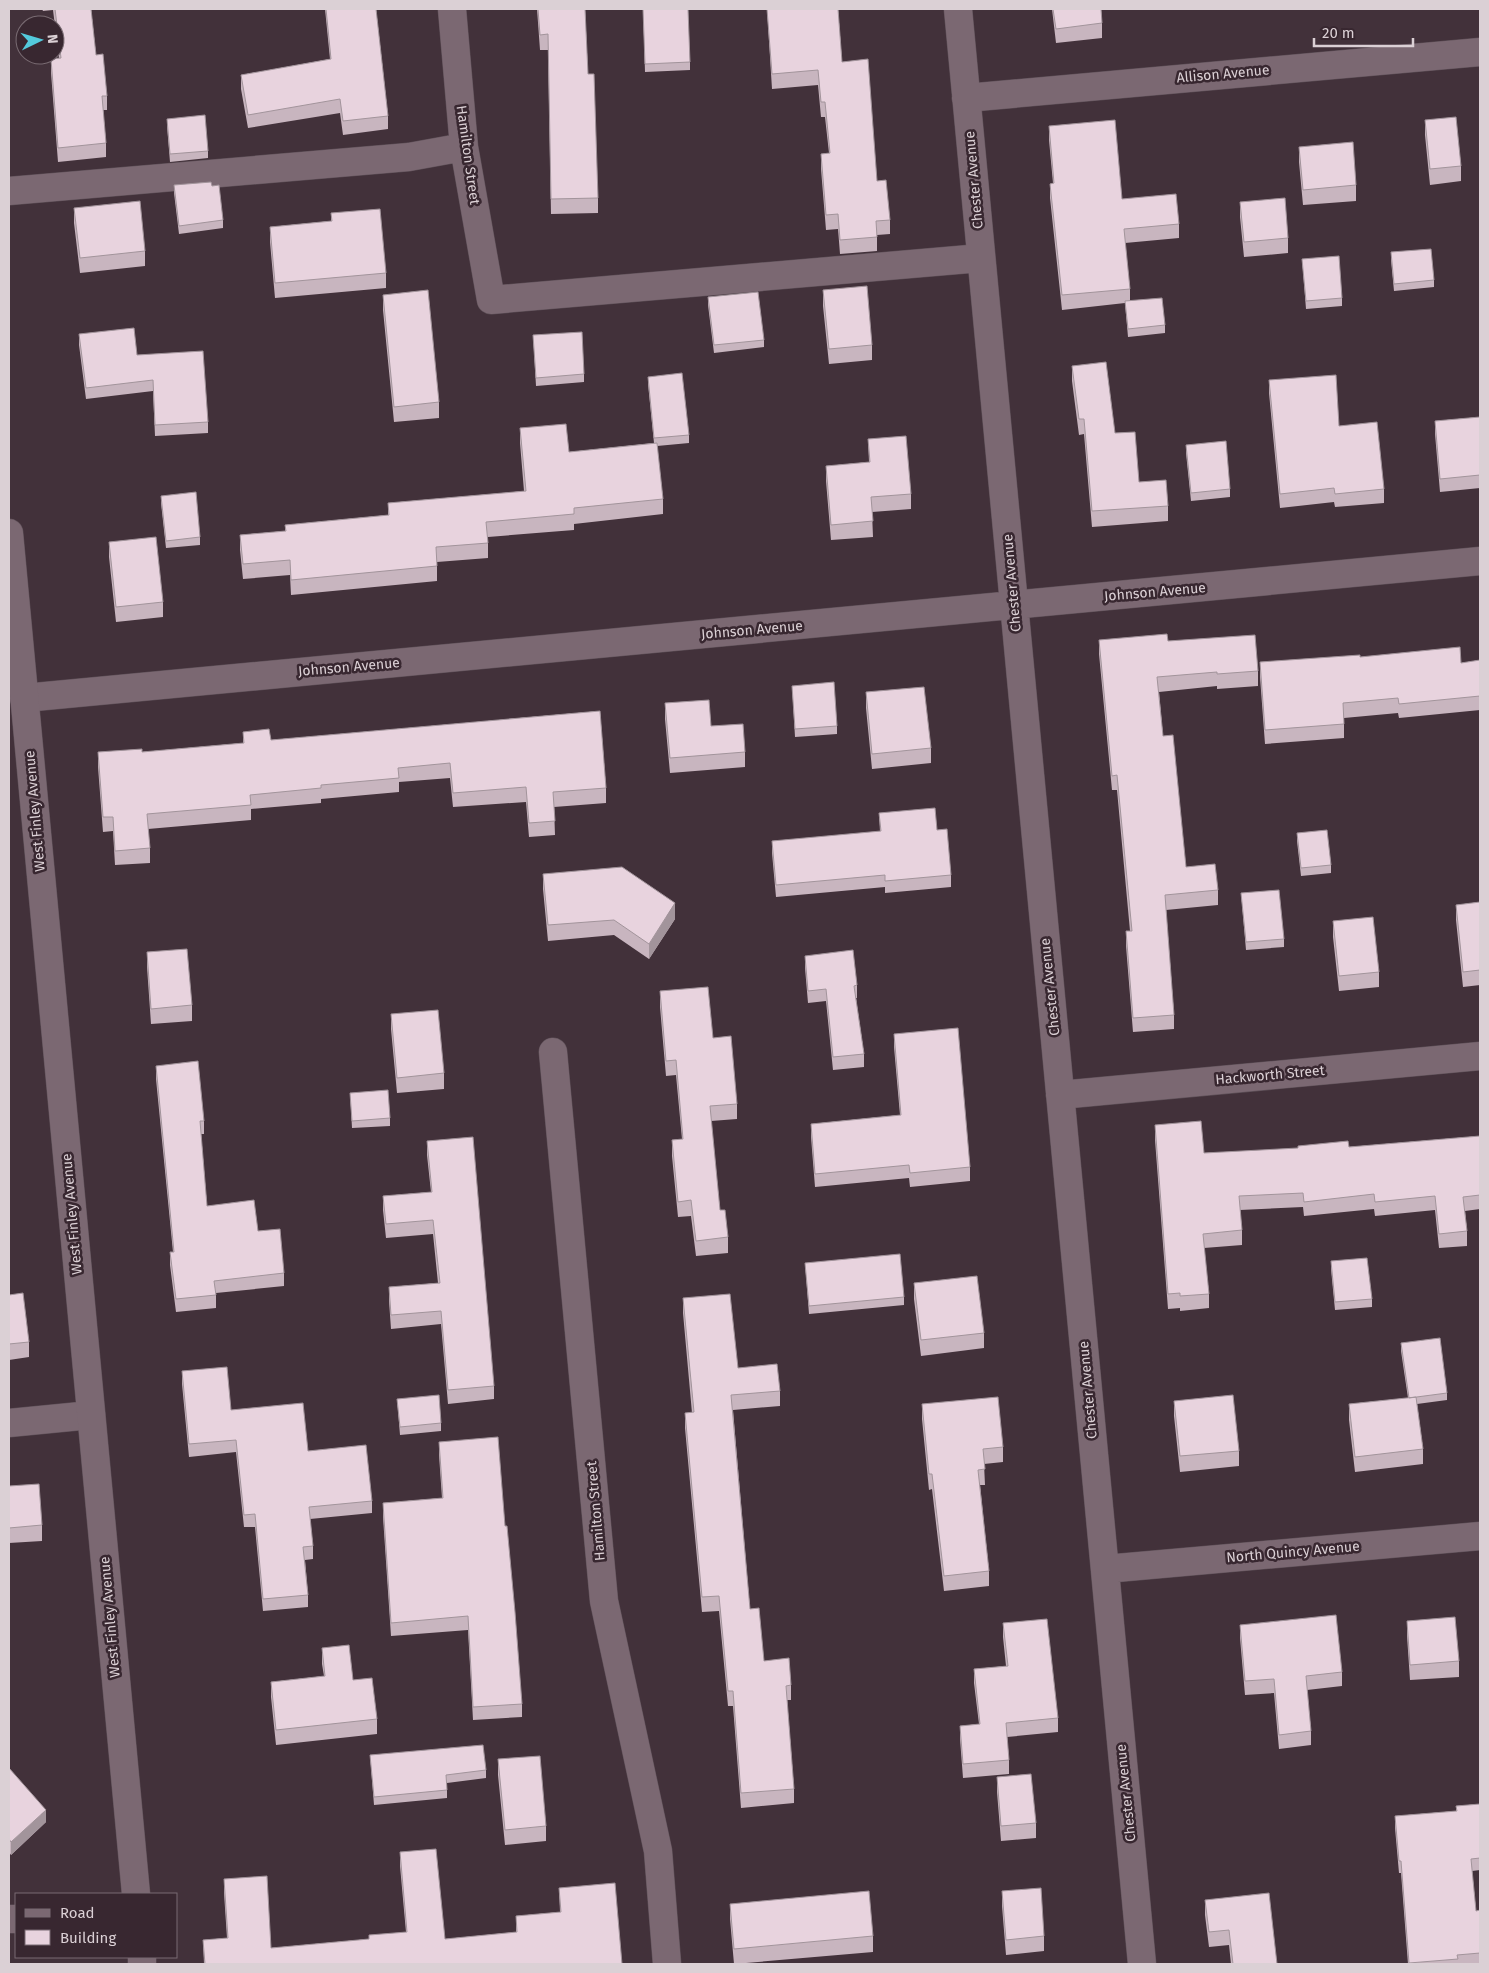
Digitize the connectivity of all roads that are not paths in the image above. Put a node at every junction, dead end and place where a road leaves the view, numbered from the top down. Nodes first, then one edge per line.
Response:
1 (452, 9) edge
2 (958, 9) edge
3 (1480, 52) edge
4 (966, 98) junction
5 (464, 147) junction
6 (9, 191) edge
7 (981, 258) junction
8 (9, 533) edge
9 (1480, 562) edge
10 (1014, 605) junction
11 (24, 698) junction
12 (553, 1052) dead end
13 (1480, 1056) edge
14 (1060, 1095) junction
15 (91, 1415) junction
16 (9, 1423) edge
17 (1480, 1536) edge
18 (1105, 1570) junction
19 (136, 1893) edge
20 (668, 1964) edge
21 (1142, 1964) edge

1 - 5 street, Hamilton Street
2 - 4 street, Chester Avenue
3 - 4 street, Allison Avenue
4 - 7 street, Chester Avenue
5 - 6 street
5 - 7 street, Hamilton Street
7 - 10 street, Chester Avenue
8 - 11 street, West Finley Avenue
9 - 10 street, Johnson Avenue
10 - 11 street, Johnson Avenue
10 - 14 street, Chester Avenue
11 - 15 street, West Finley Avenue
12 - 20 street, Hamilton Street
13 - 14 street, Hackworth Street
14 - 18 street, Chester Avenue
15 - 16 street
15 - 19 street, West Finley Avenue
17 - 18 street, North Quincy Avenue
18 - 21 street, Chester Avenue

